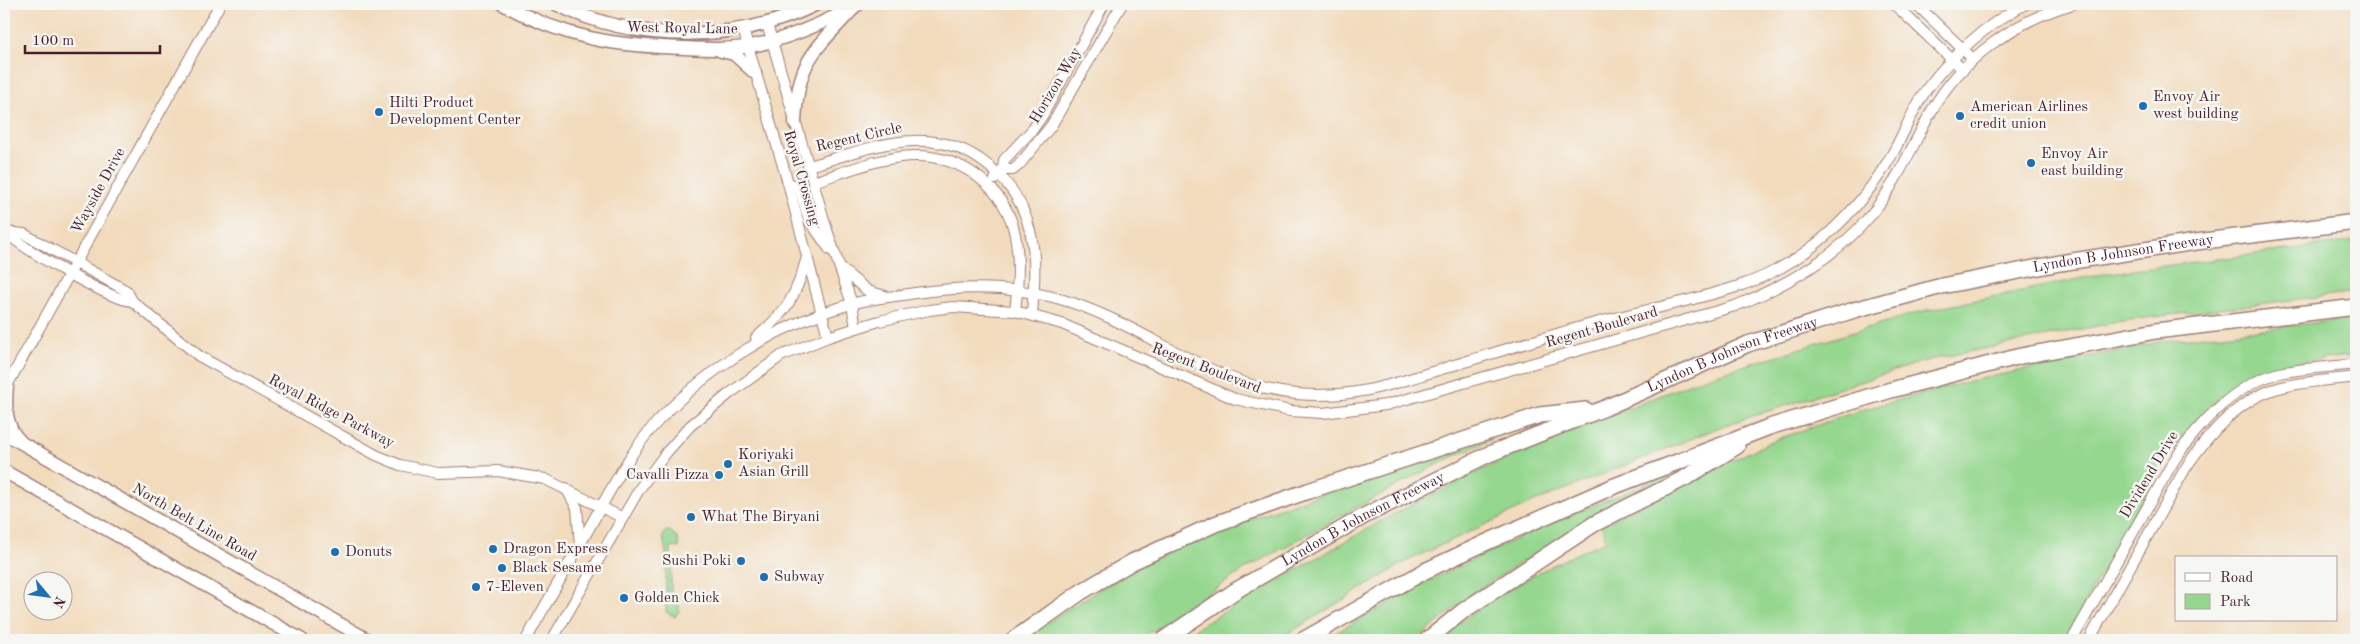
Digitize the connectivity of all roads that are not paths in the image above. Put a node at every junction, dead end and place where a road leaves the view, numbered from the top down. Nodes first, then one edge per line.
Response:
1 (220, 4) edge
2 (503, 4) edge
3 (556, 4) edge
4 (817, 4) edge
5 (858, 4) edge
6 (1104, 4) edge
7 (1894, 4) edge
8 (1916, 4) edge
9 (2025, 4) edge
10 (2072, 4) edge
11 (1117, 6) edge
12 (522, 8) edge
13 (767, 24) junction
14 (743, 29) junction
15 (772, 41) junction
16 (749, 46) junction
17 (714, 49) junction
18 (1961, 49) junction
19 (1952, 58) junction
20 (1973, 59) junction
21 (1963, 70) junction
22 (755, 72) junction
23 (794, 124) junction
24 (891, 144) junction
25 (889, 160) junction
26 (808, 166) junction
27 (1001, 172) junction
28 (813, 182) junction
29 (788, 183) junction
30 (988, 186) junction
31 (2356, 222) edge
32 (4, 232) edge
33 (808, 256) junction
34 (76, 262) junction
35 (838, 263) junction
36 (70, 273) junction
37 (1017, 291) junction
38 (1033, 292) junction
39 (889, 297) junction
40 (132, 301) junction
41 (852, 304) junction
42 (2356, 307) edge
43 (1015, 311) junction
44 (823, 314) junction
45 (1032, 315) junction
46 (856, 328) junction
47 (828, 337) junction
48 (741, 352) junction
49 (2356, 364) edge
50 (2356, 377) edge
51 (5, 389) edge
52 (1605, 408) junction
53 (1769, 427) junction
54 (4, 433) edge
55 (23, 444) junction
56 (4, 471) edge
57 (565, 488) junction
58 (601, 506) junction
59 (623, 518) junction
60 (580, 545) junction
61 (302, 640) edge
62 (368, 640) edge
63 (526, 640) edge
64 (552, 640) edge
65 (1013, 640) edge
66 (1162, 640) edge
67 (1304, 640) edge
68 (1428, 640) edge
69 (2072, 640) edge
70 (2089, 640) edge

1 - 34 street, Wayside Drive
2 - 12 main road, West Royal Lane
3 - 14 main road, West Royal Lane
4 - 13 main road, West Royal Lane
5 - 15 main road, West Royal Lane
5 - 23 main road
6 - 27 street, Horizon Way
7 - 19 street
8 - 18 street
9 - 18 street, Regent Boulevard
10 - 20 street, Regent Boulevard
11 - 27 street, Horizon Way
12 - 17 main road, West Royal Lane
13 - 14 main road, West Royal Lane
13 - 15 street, Royal Crossing
14 - 16 street, Royal Crossing
15 - 16 main road, West Royal Lane
15 - 23 street, Royal Crossing
16 - 17 main road, West Royal Lane
16 - 22 street, Royal Crossing
17 - 22 main road
18 - 19 street, Regent Boulevard
18 - 20 street
19 - 21 street
19 - 38 street, Regent Boulevard
20 - 21 street, Regent Boulevard
21 - 45 street, Regent Boulevard
22 - 29 street, Royal Crossing
23 - 26 street, Royal Crossing
24 - 25 street
24 - 26 street, Regent Circle
24 - 27 street, Regent Circle
25 - 28 street, Regent Circle
25 - 30 street, Regent Circle
26 - 28 street, Royal Crossing
27 - 30 street, Horizon Way
27 - 38 street, Regent Circle
28 - 35 street, Royal Crossing
29 - 33 street, Royal Crossing
29 - 35 street
30 - 37 street, Regent Circle
31 - 52 highway, Lyndon B Johnson Freeway
32 - 34 street, Royal Ridge Parkway
32 - 36 street, Royal Ridge Parkway
33 - 44 street, Royal Crossing
33 - 48 street
34 - 36 street, Wayside Drive
34 - 40 street, Royal Ridge Parkway
35 - 39 street
35 - 41 street, Royal Crossing
36 - 40 street, Royal Ridge Parkway
36 - 51 street, Wayside Drive
37 - 38 street, Regent Boulevard
37 - 39 street, Regent Boulevard
37 - 43 street, Regent Circle
38 - 45 street, Regent Circle
39 - 41 street, Regent Boulevard
40 - 57 street, Royal Ridge Parkway
41 - 44 street, Regent Boulevard
41 - 46 street, Royal Crossing
42 - 53 highway
43 - 45 street, Regent Boulevard
43 - 46 street, Regent Boulevard
44 - 47 street, Royal Crossing
44 - 48 street, Regent Boulevard
46 - 47 street, Regent Boulevard
47 - 59 street, Regent Boulevard
48 - 58 street, Regent Boulevard
49 - 69 street, Dividend Drive
50 - 70 street, Dividend Drive
51 - 55 main road
52 - 65 highway
52 - 66 highway, Lyndon B Johnson Freeway
53 - 67 highway
53 - 68 highway
54 - 55 main road, North Belt Line Road
55 - 62 main road, North Belt Line Road
56 - 61 main road
57 - 58 street, Royal Ridge Parkway
57 - 60 street
58 - 59 street, Royal Ridge Parkway
58 - 60 street, Regent Boulevard
59 - 64 street, Regent Boulevard
60 - 63 street, Regent Boulevard

